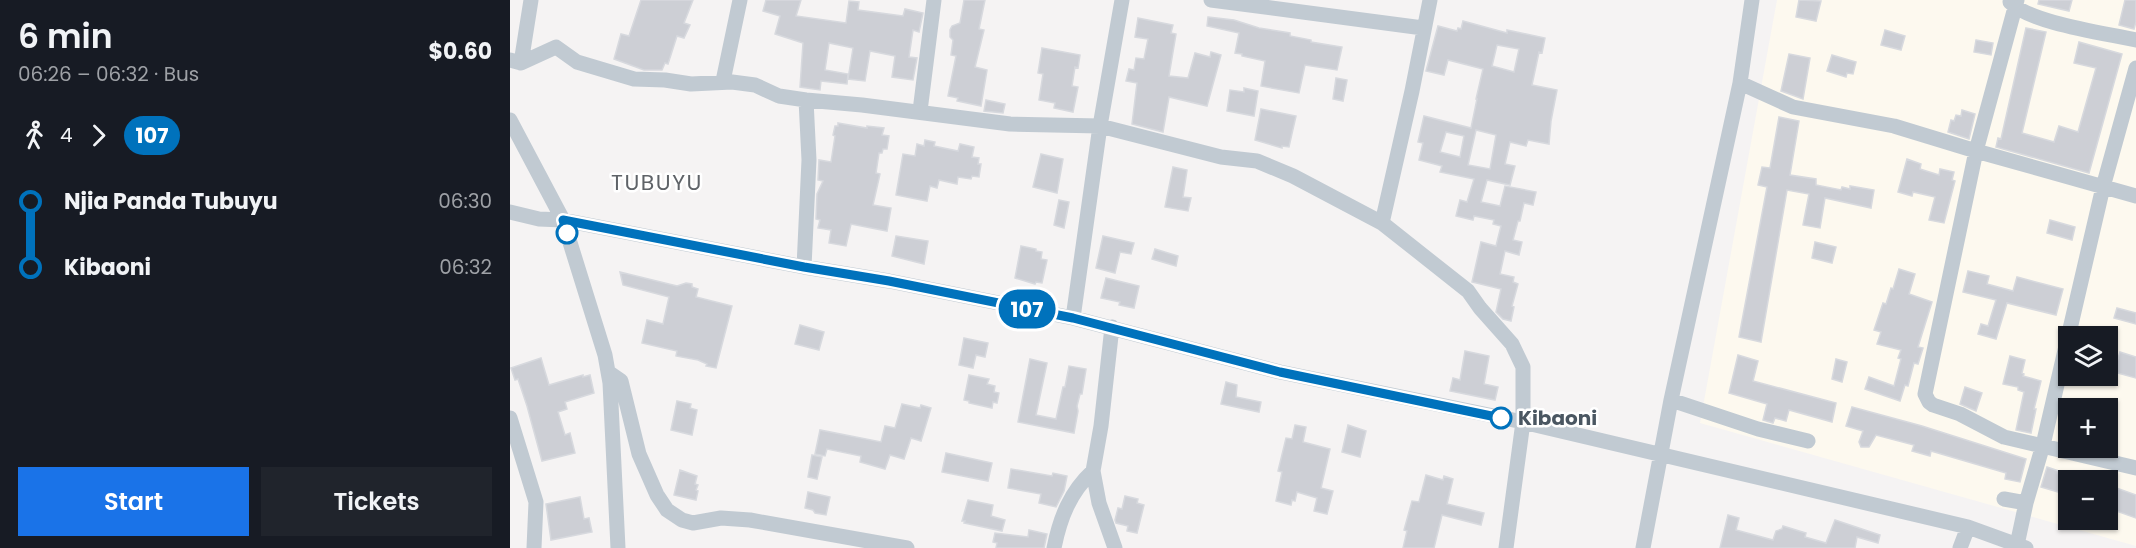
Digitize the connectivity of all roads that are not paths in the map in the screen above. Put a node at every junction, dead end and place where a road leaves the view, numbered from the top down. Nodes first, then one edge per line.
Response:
1 (531, 0) edge
2 (740, 0) edge
3 (934, 0) edge
4 (1122, 0) edge
5 (1212, 0) edge
6 (1430, 0) edge
7 (1752, 0) edge
8 (2013, 2) edge
9 (1423, 27) junction
10 (2136, 40) edge
11 (516, 61) edge
12 (2136, 68) edge
13 (723, 81) junction
14 (1740, 83) junction
15 (806, 100) junction
16 (920, 111) junction
17 (510, 120) edge
18 (1100, 126) junction
19 (1976, 151) junction
20 (2103, 188) junction
21 (2136, 196) edge
22 (510, 212) edge
23 (563, 220) junction
24 (1382, 223) junction
25 (804, 267) junction
26 (1073, 318) junction
27 (1112, 327) junction
28 (608, 372) junction
29 (1671, 400) junction
30 (510, 418) edge
31 (1523, 422) junction
32 (1808, 441) dead end
33 (2043, 445) junction
34 (1662, 454) junction
35 (2136, 468) edge
36 (1093, 471) junction
37 (2004, 499) dead end
38 (2026, 503) junction
39 (1968, 527) junction
40 (2022, 547) edge
41 (534, 548) edge
42 (618, 548) edge
43 (907, 548) edge
44 (1054, 548) edge
45 (1115, 548) edge
46 (1506, 548) edge
47 (1643, 548) edge
48 (1960, 548) edge

1 - 11 street
2 - 13 street
3 - 16 street
4 - 18 street
5 - 9 street
6 - 9 street
7 - 14 street
8 - 10 street
8 - 19 street
9 - 24 street
11 - 13 street
12 - 20 street
13 - 15 street
14 - 19 street
14 - 29 street
15 - 16 street
15 - 25 street
16 - 18 street
17 - 23 street
18 - 24 street
18 - 26 street
19 - 20 street
19 - 33 street
20 - 21 street
20 - 33 street
22 - 23 street
23 - 25 street
23 - 28 street
24 - 31 street
25 - 26 street
26 - 27 street
27 - 31 street
27 - 36 street
28 - 42 street
28 - 43 street
29 - 32 street
29 - 34 street
30 - 41 street
31 - 34 street
31 - 46 street
33 - 35 street
33 - 38 street
34 - 39 street
34 - 47 street
36 - 44 street
36 - 45 street
37 - 38 street
38 - 40 street
39 - 40 street
39 - 48 street

